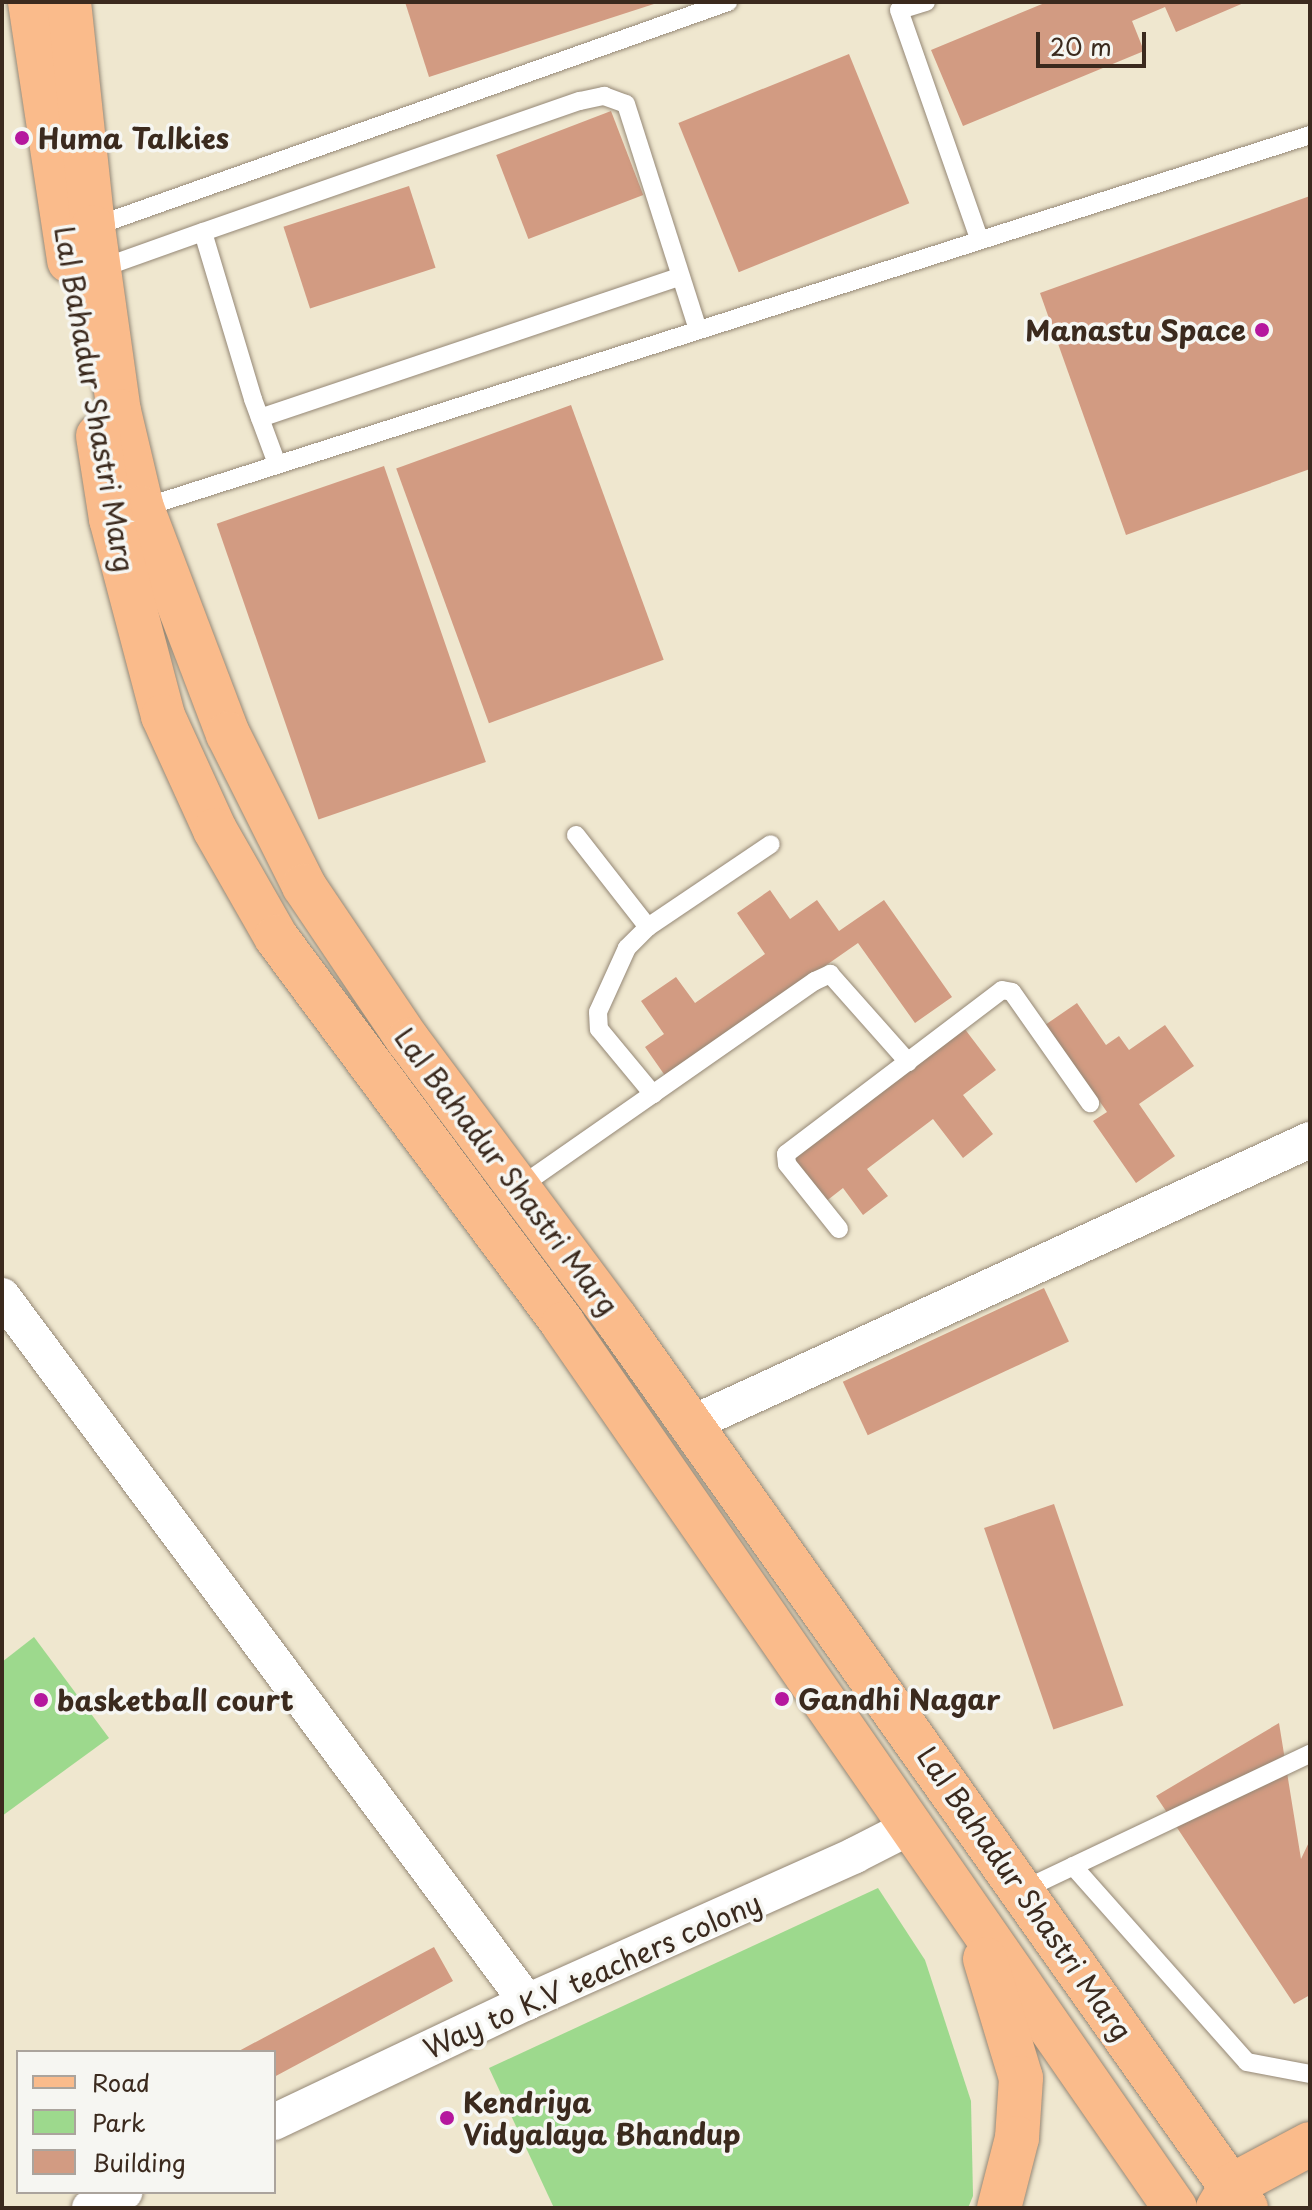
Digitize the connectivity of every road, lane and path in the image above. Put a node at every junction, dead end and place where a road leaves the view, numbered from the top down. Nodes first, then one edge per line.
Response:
1 (30, 2) edge
2 (69, 2) edge
3 (728, 2) edge
4 (926, 2) edge
5 (1310, 135) edge
6 (203, 232) junction
7 (979, 239) junction
8 (96, 248) junction
9 (680, 277) junction
10 (698, 329) junction
11 (260, 418) junction
12 (277, 464) junction
13 (126, 514) junction
14 (576, 835) dead end
15 (771, 844) dead end
16 (648, 927) junction
17 (908, 1062) junction
18 (653, 1094) junction
19 (1090, 1103) dead end
20 (1310, 1140) edge
21 (518, 1188) junction
22 (839, 1229) dead end
23 (2, 1296) edge
24 (691, 1424) junction
25 (1310, 1754) edge
26 (910, 1827) junction
27 (1073, 1866) junction
28 (1023, 1890) junction
29 (974, 1922) junction
30 (527, 2002) junction
31 (1310, 2074) edge
32 (276, 2121) edge
33 (1310, 2144) edge
34 (120, 2194) edge
35 (1232, 2201) edge
36 (90, 2208) edge
37 (999, 2208) edge
38 (1175, 2208) edge

1 - 13 main road, Lal Bahadur Shastri Marg
2 - 8 main road, Lal Bahadur Shastri Marg
3 - 8 lane
4 - 7 lane
5 - 7 lane
6 - 8 lane
6 - 9 lane
6 - 11 lane
7 - 10 lane
8 - 13 main road, Lal Bahadur Shastri Marg
9 - 10 lane
9 - 11 lane
10 - 12 lane
11 - 12 lane
12 - 13 lane
13 - 21 main road, Lal Bahadur Shastri Marg
13 - 26 main road, Lal Bahadur Shastri Marg
14 - 16 lane
15 - 16 lane
16 - 18 lane
17 - 18 lane
17 - 19 lane
17 - 22 lane
18 - 21 lane
20 - 24 street
21 - 24 main road, Lal Bahadur Shastri Marg
23 - 30 street
24 - 28 main road, Lal Bahadur Shastri Marg
25 - 27 lane
26 - 29 main road, Lal Bahadur Shastri Marg
26 - 30 street, Way to K.V teachers colony
27 - 28 lane
27 - 31 lane
28 - 35 main road, Lal Bahadur Shastri Marg
29 - 37 main road
29 - 38 main road, Lal Bahadur Shastri Marg
30 - 32 street, Way to K.V teachers colony
33 - 35 main road
34 - 36 street

